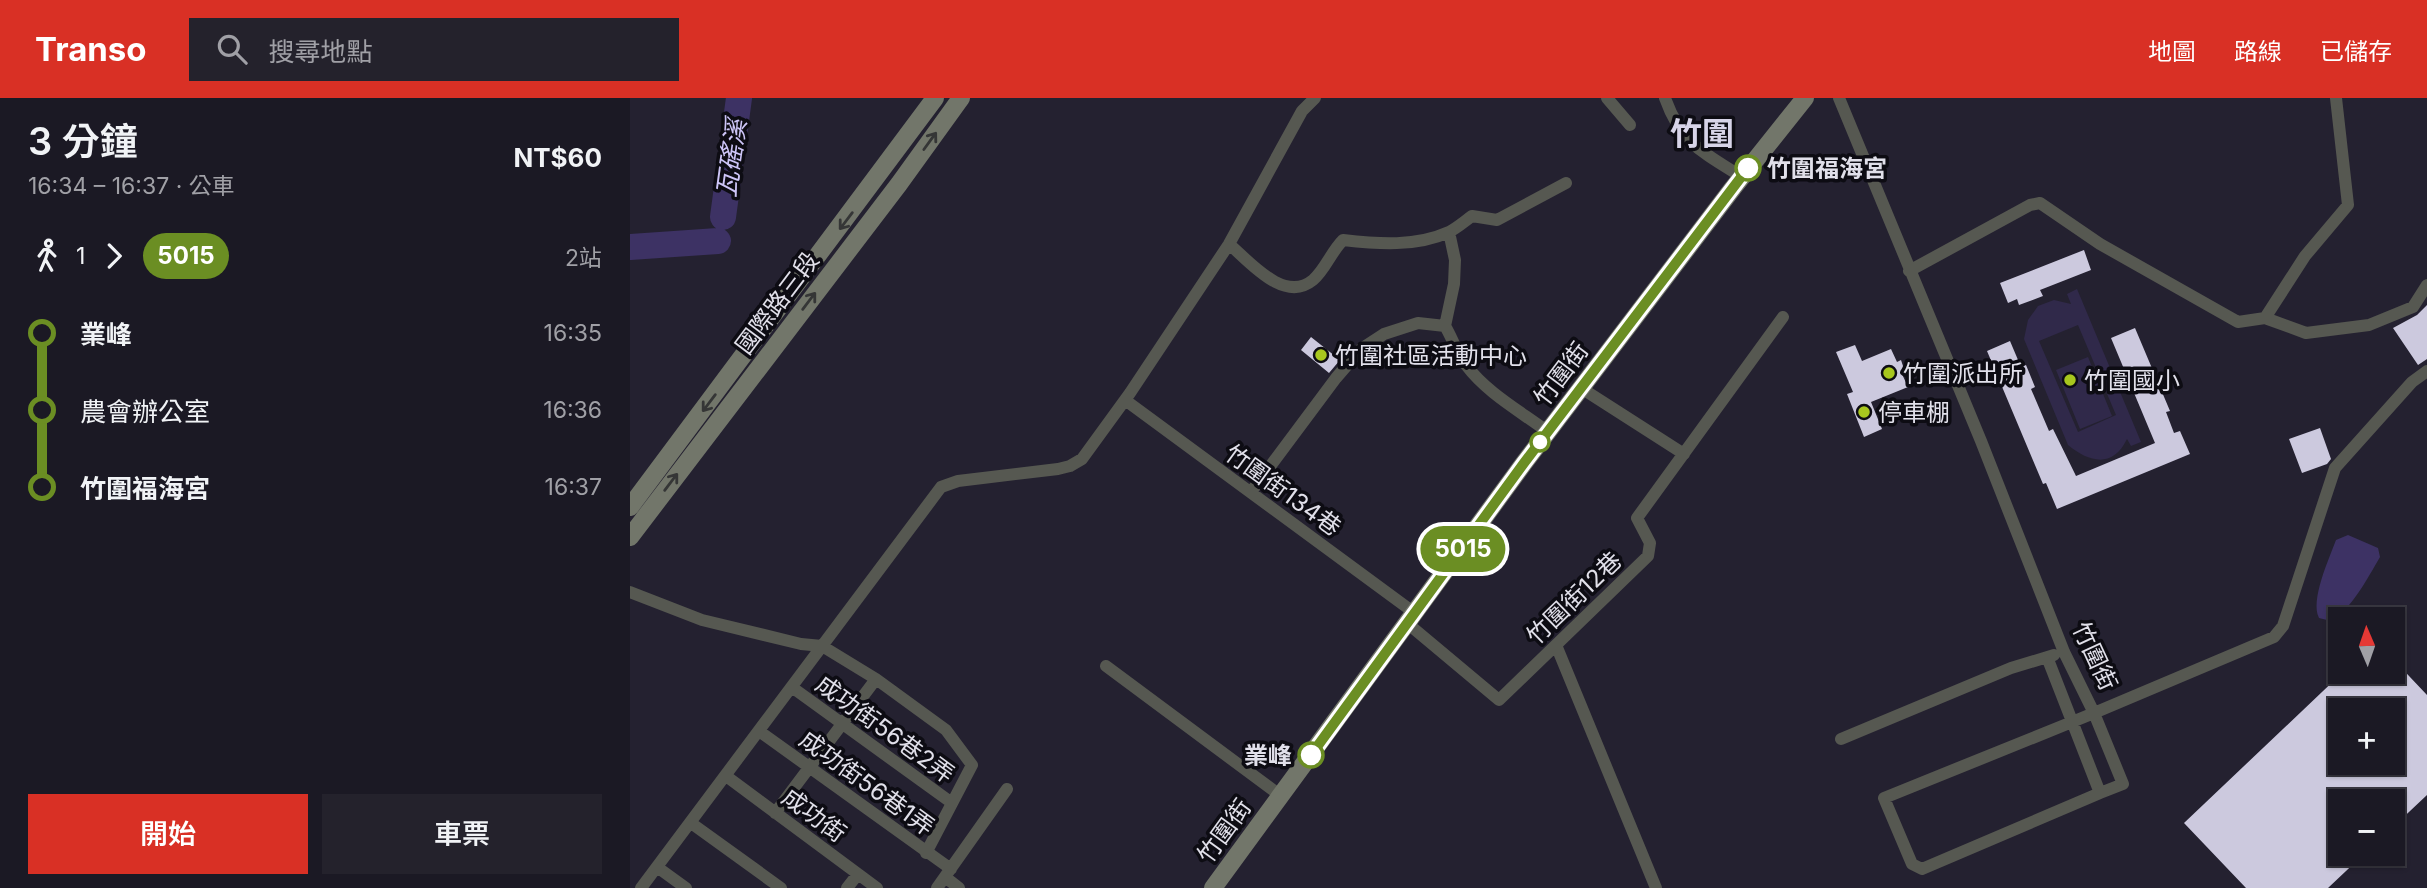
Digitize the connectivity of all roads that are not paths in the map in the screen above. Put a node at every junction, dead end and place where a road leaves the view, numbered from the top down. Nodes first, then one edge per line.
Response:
1 (935, 98) edge
2 (961, 98) edge
3 (1315, 98) edge
4 (1607, 98) edge
5 (1665, 98) edge
6 (1805, 98) edge
7 (1839, 98) edge
8 (2336, 98) edge
9 (1630, 125) dead end
10 (1741, 177) junction
11 (1566, 183) dead end
12 (1449, 232) junction
13 (1229, 244) junction
14 (1909, 271) junction
15 (2427, 285) edge
16 (1783, 317) dead end
17 (2265, 318) junction
18 (1445, 326) junction
19 (2427, 371) edge
20 (1581, 388) junction
21 (1125, 400) junction
22 (1548, 432) junction
23 (1684, 454) junction
24 (1251, 492) junction
25 (630, 507) edge
26 (630, 537) edge
27 (630, 592) edge
28 (1411, 619) junction
29 (1556, 645) junction
30 (822, 646) junction
31 (2064, 652) junction
32 (2047, 657) junction
33 (1106, 666) dead end
34 (876, 679) junction
35 (793, 688) junction
36 (2094, 713) junction
37 (2072, 722) junction
38 (842, 723) junction
39 (760, 731) junction
40 (1841, 739) dead end
41 (809, 768) junction
42 (726, 776) junction
43 (1007, 789) dead end
44 (2100, 793) junction
45 (1281, 796) junction
46 (952, 803) junction
47 (775, 813) junction
48 (691, 823) junction
49 (926, 853) junction
50 (657, 867) junction
51 (858, 874) junction
52 (945, 878) edge
53 (641, 888) edge
54 (686, 888) edge
55 (781, 888) edge
56 (847, 888) edge
57 (877, 888) edge
58 (959, 888) edge
59 (1213, 888) edge
60 (1656, 888) edge

1 -> 25 street, 國際路三段
26 -> 2 street, 國際路三段
3 - 13 street
4 - 9 street
5 - 10 street
6 - 10 street, 竹圍街
7 - 14 street, 竹圍街
8 - 17 street
10 - 20 street, 竹圍街
11 - 12 street
12 - 13 street
12 - 18 street
13 - 21 street
14 - 17 street
14 - 31 street, 竹圍街
15 - 17 street
16 - 23 street, 竹圍街12巷
18 - 22 street
18 - 24 street
19 - 36 street
20 - 22 street, 竹圍街
20 - 23 street
21 - 24 street, 竹圍街134巷
21 - 30 street
22 - 28 street, 竹圍街
23 - 29 street, 竹圍街12巷
24 - 28 street, 竹圍街134巷
27 - 30 street
28 - 29 street, 竹圍街12巷
28 - 45 street, 竹圍街
29 - 60 street
30 - 34 street
30 - 35 street
31 - 32 street
31 - 36 street, 竹圍街
32 - 37 street
32 - 40 street
33 - 45 street
34 - 38 street
34 - 46 street
35 - 38 street, 成功街56巷2弄
35 - 39 street
36 - 37 street
36 - 44 street, 竹圍街
37 - 44 street
37 - 44 street
38 - 41 street
38 - 46 street, 成功街56巷2弄
39 - 41 street, 成功街56巷1弄
39 - 42 street
41 - 47 street
41 - 49 street, 成功街56巷1弄
42 - 47 street, 成功街
42 - 48 street
43 - 52 street
45 - 59 street, 竹圍街
46 - 49 street
47 - 51 street, 成功街
48 - 50 street
48 - 55 street
49 - 52 street, 成功街56巷1弄
50 - 53 street
50 - 54 street
51 - 56 street
51 - 57 street, 成功街
52 - 58 street, 成功街56巷1弄

